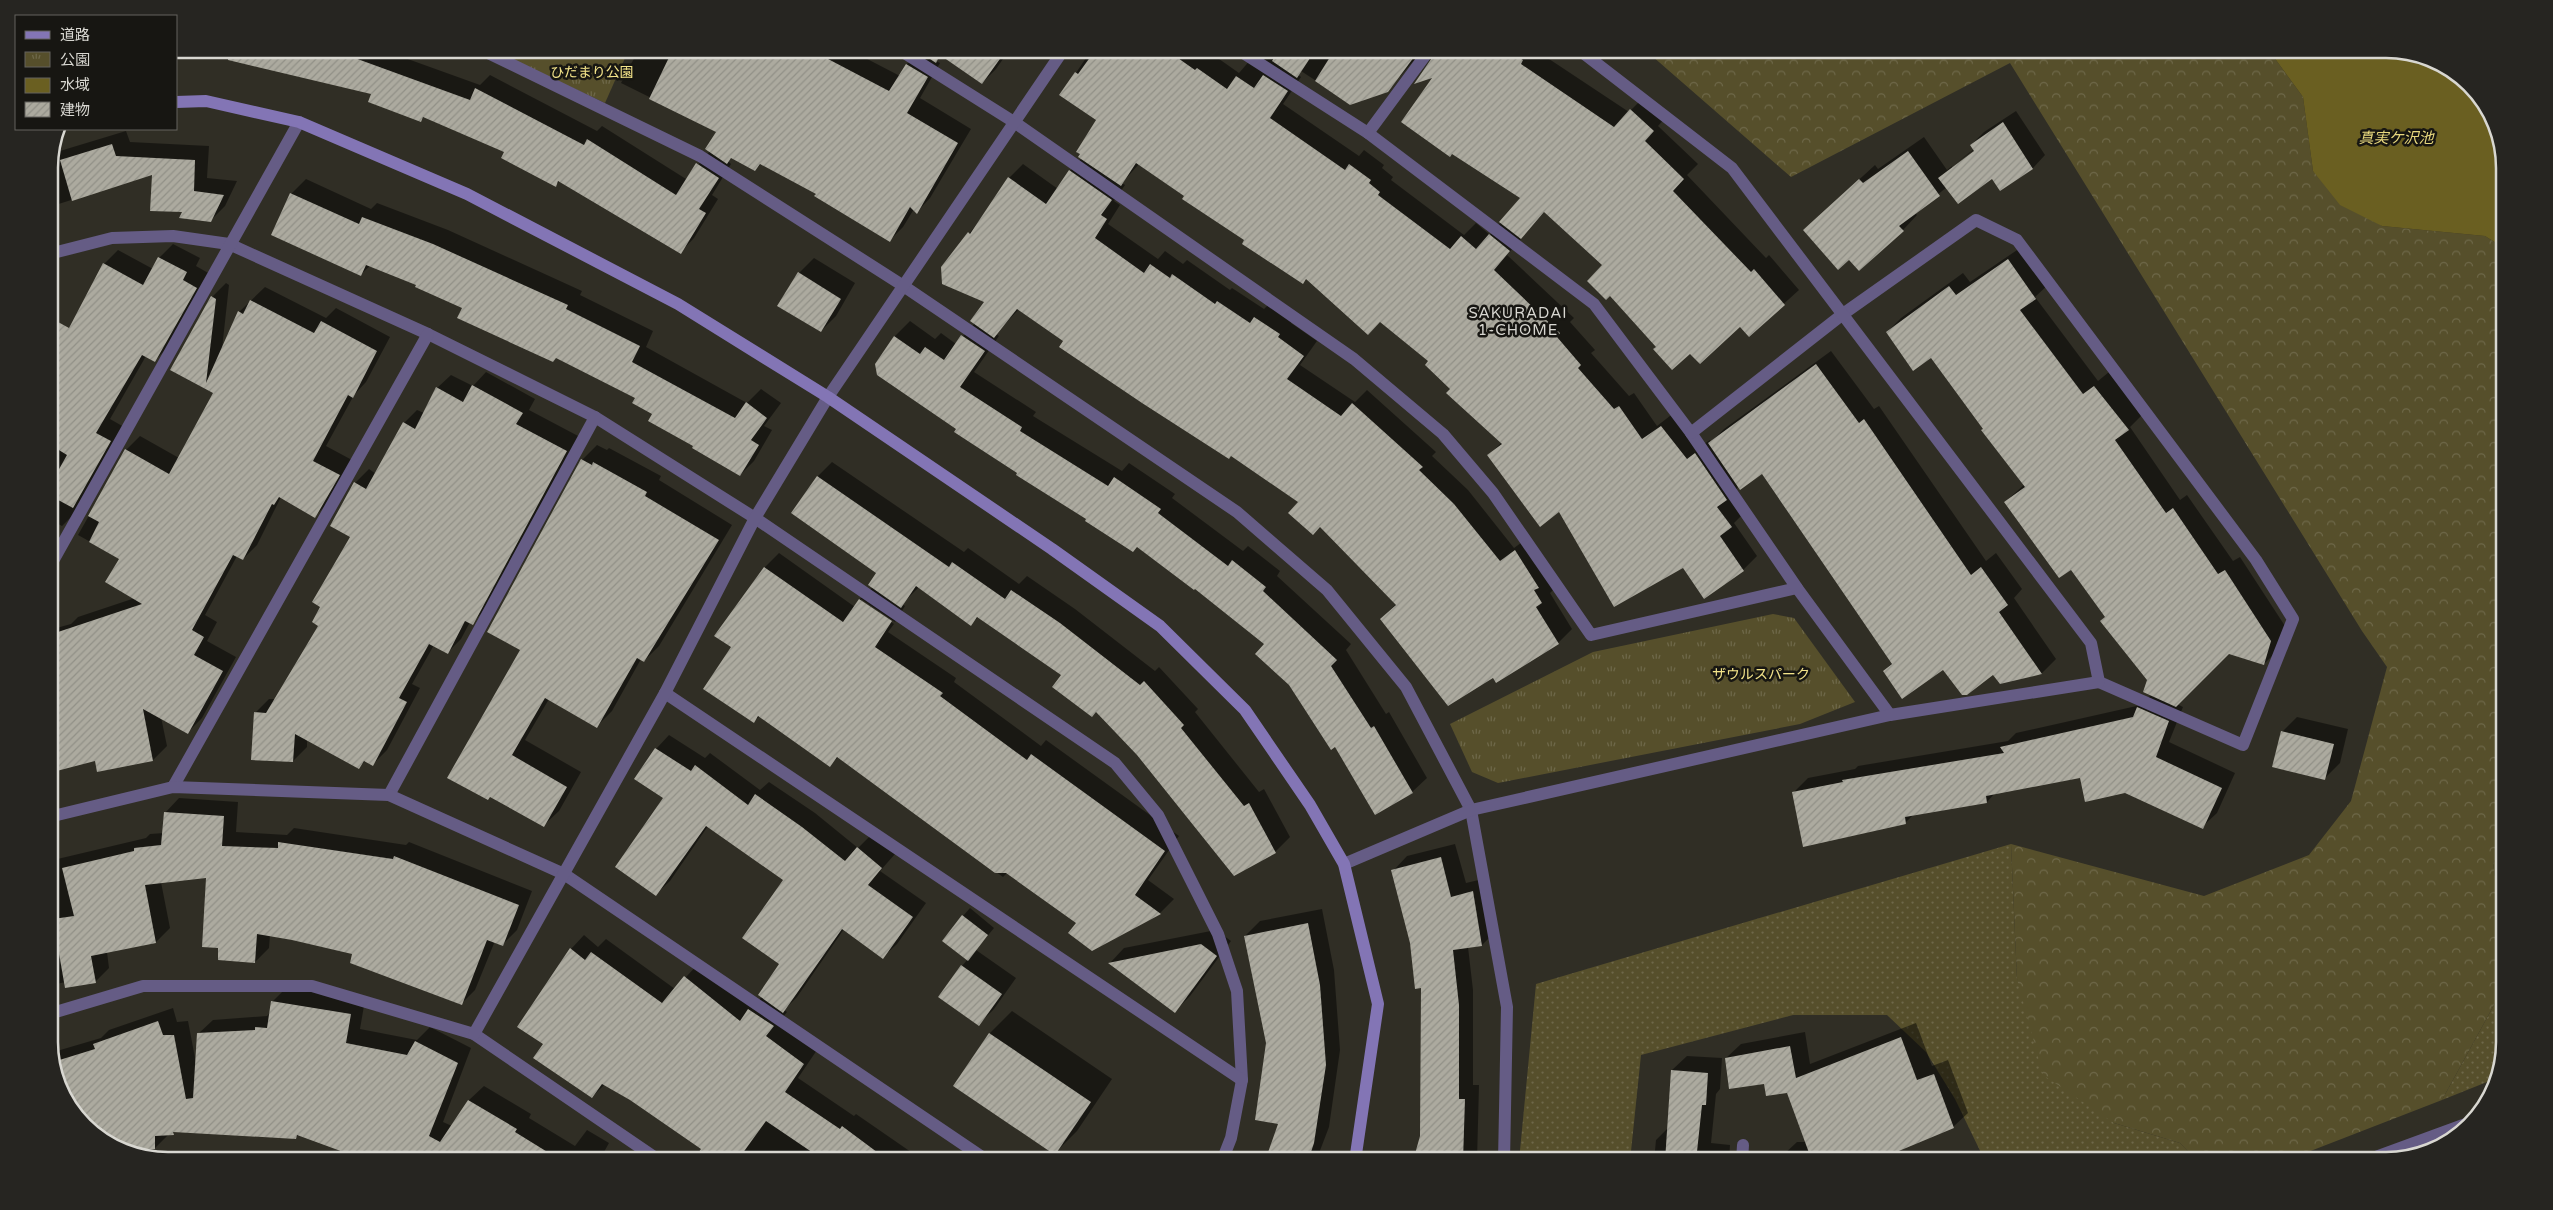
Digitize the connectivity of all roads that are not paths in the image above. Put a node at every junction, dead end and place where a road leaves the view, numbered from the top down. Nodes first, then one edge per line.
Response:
1 (499, 58) edge
2 (912, 58) edge
3 (1058, 58) edge
4 (1251, 58) edge
5 (1423, 58) edge
6 (1590, 58) edge
7 (178, 102) edge
8 (299, 122) junction
9 (1014, 122) junction
10 (1368, 132) junction
11 (229, 244) junction
12 (58, 252) edge
13 (902, 285) junction
14 (1843, 314) junction
15 (428, 334) junction
16 (828, 398) junction
17 (595, 417) junction
18 (1691, 432) junction
19 (755, 518) junction
20 (58, 552) edge
21 (1797, 588) junction
22 (2099, 682) junction
23 (665, 693) junction
24 (1890, 715) junction
25 (173, 787) junction
26 (388, 795) junction
27 (1471, 810) junction
28 (58, 815) edge
29 (1344, 864) junction
30 (564, 874) junction
31 (58, 1011) edge
32 (474, 1034) junction
33 (1242, 1080) junction
34 (2454, 1128) edge
35 (1743, 1145) dead end
36 (647, 1152) edge
37 (975, 1152) edge
38 (1226, 1152) edge
39 (1356, 1152) edge
40 (1504, 1152) edge
41 (1743, 1152) edge
42 (2390, 1152) edge

1 - 13 street
2 - 9 street
3 - 9 street
4 - 10 street
5 - 10 street
6 - 14 street
7 - 8 street
8 - 11 street
8 - 16 street
9 - 13 street
9 - 21 street
10 - 18 street
11 - 12 street
11 - 15 street
11 - 20 street
13 - 16 street
13 - 27 street
14 - 18 street
14 - 22 street
14 - 22 street
15 - 17 street
15 - 25 street
16 - 19 street
16 - 29 street
17 - 19 street
17 - 26 street
18 - 21 street
19 - 23 street
19 - 33 street
21 - 24 street
22 - 24 street
23 - 30 street
23 - 33 street
24 - 27 street
25 - 26 street
25 - 28 street
26 - 30 street
27 - 29 street
27 - 40 street
29 - 39 street
30 - 32 street
30 - 37 street
31 - 32 street
32 - 36 street
33 - 38 street
34 - 42 street
35 - 41 street

